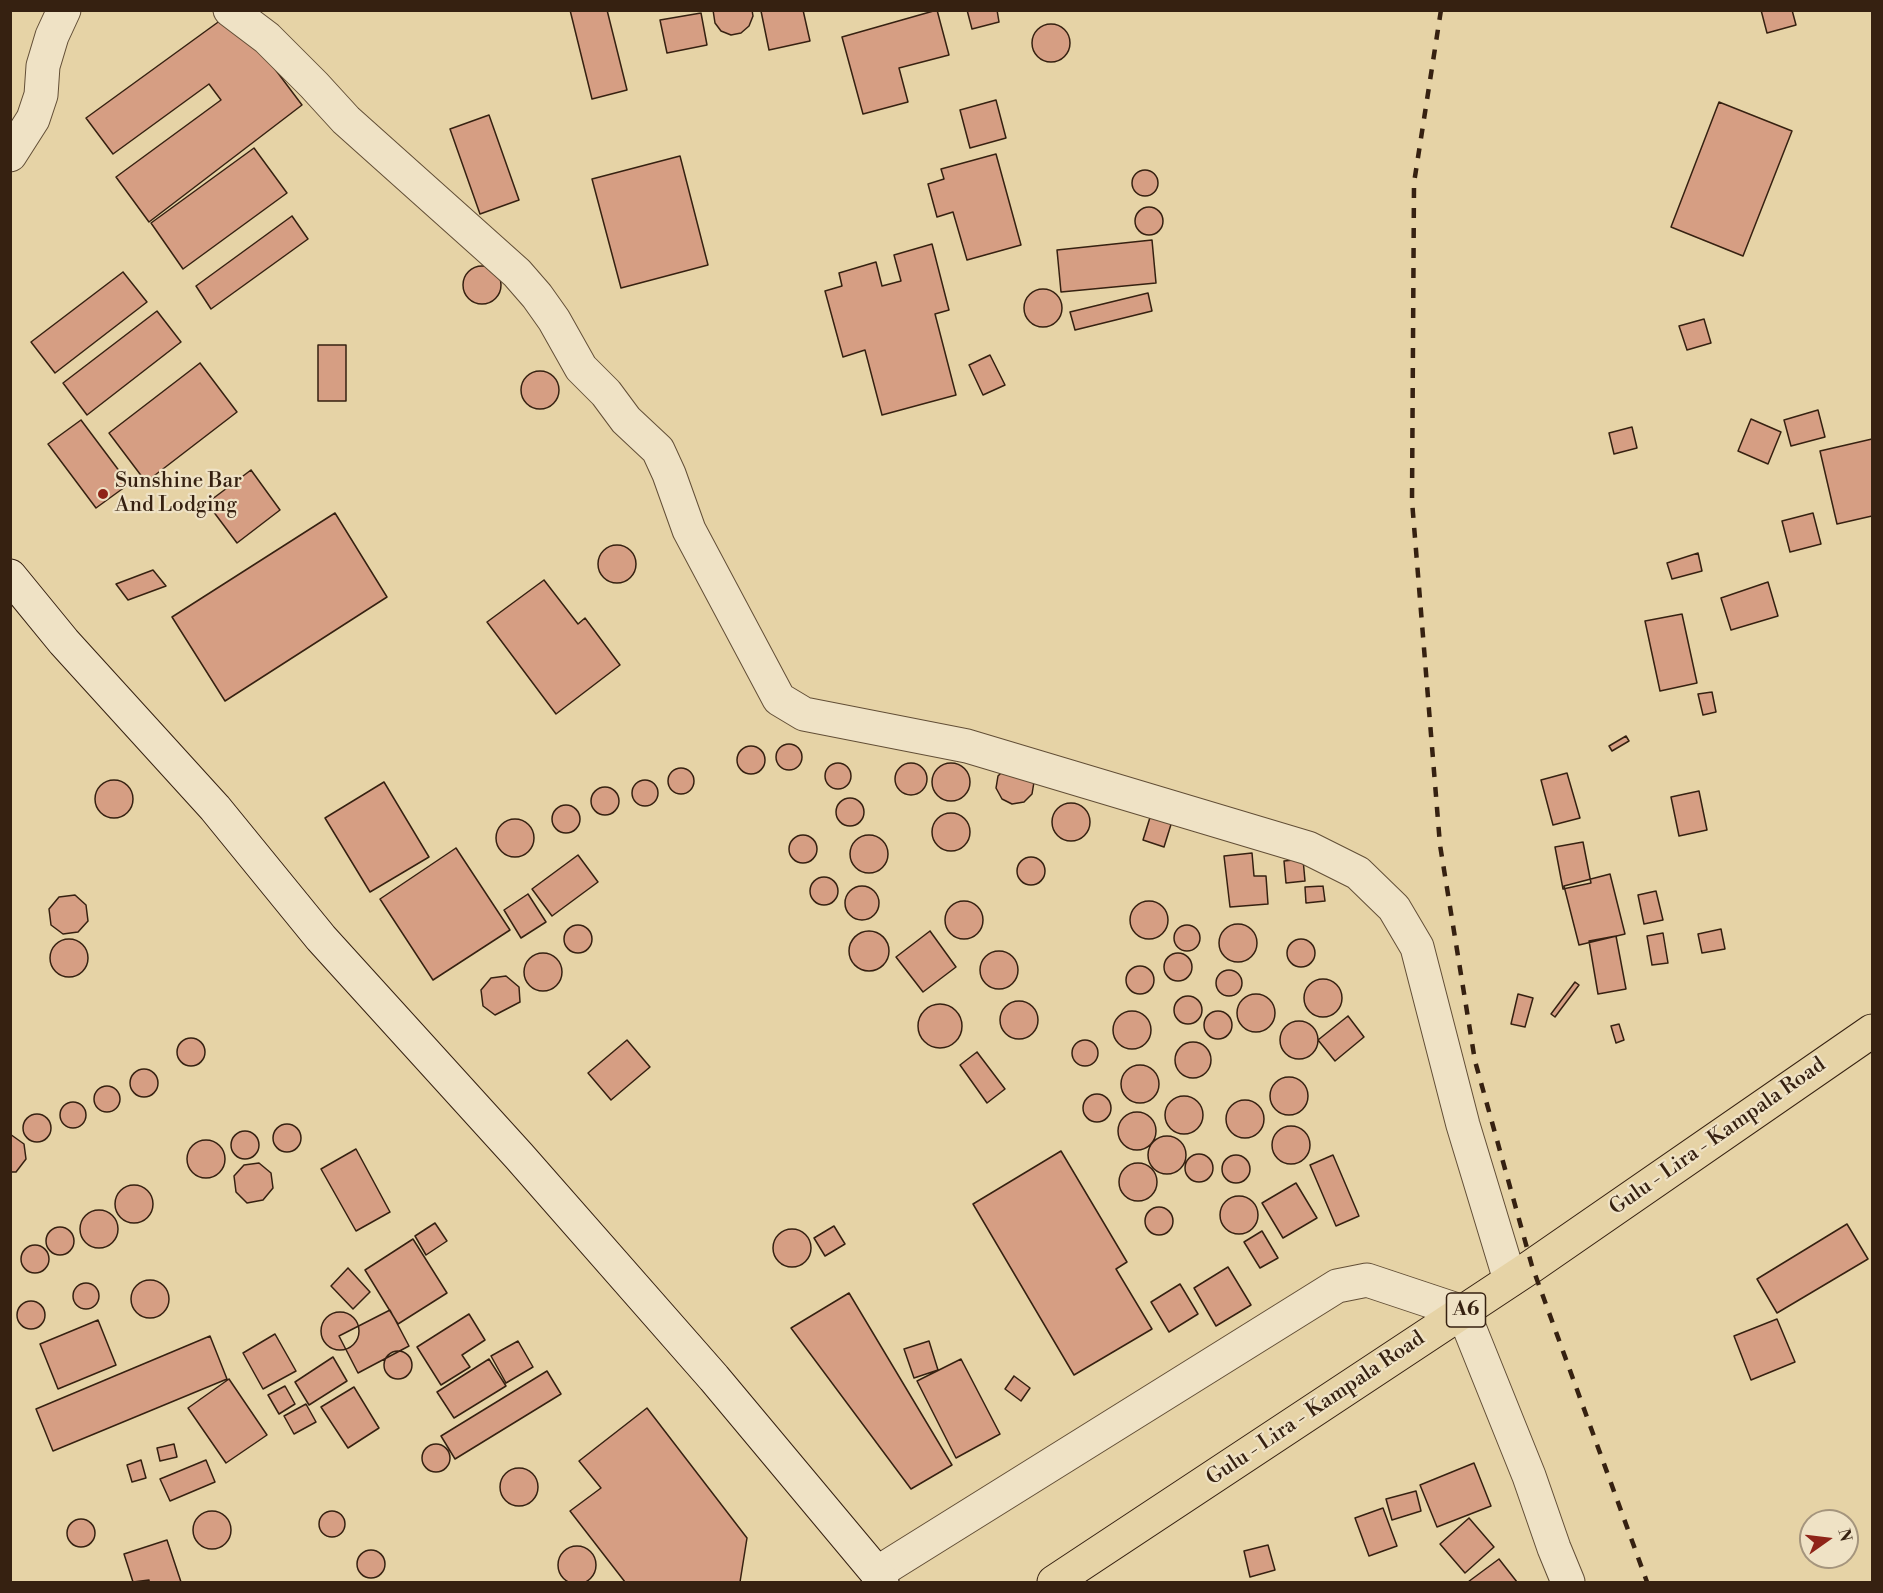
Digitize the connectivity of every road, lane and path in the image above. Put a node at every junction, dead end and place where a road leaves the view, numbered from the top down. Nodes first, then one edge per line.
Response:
1 (64, 10) edge
2 (230, 10) edge
3 (10, 155) edge
4 (10, 576) edge
5 (1872, 1031) edge
6 (1510, 1280) junction
7 (1463, 1312) junction
8 (879, 1577) edge
9 (1054, 1582) edge
10 (1568, 1582) edge

1 - 3 street
2 - 6 street
4 - 8 street
5 - 6 main road, Gulu - Lira - Kampala Road / A6
6 - 7 main road, Gulu - Lira - Kampala Road / A6
7 - 8 street
7 - 9 main road, Gulu - Lira - Kampala Road / A6
7 - 10 street

